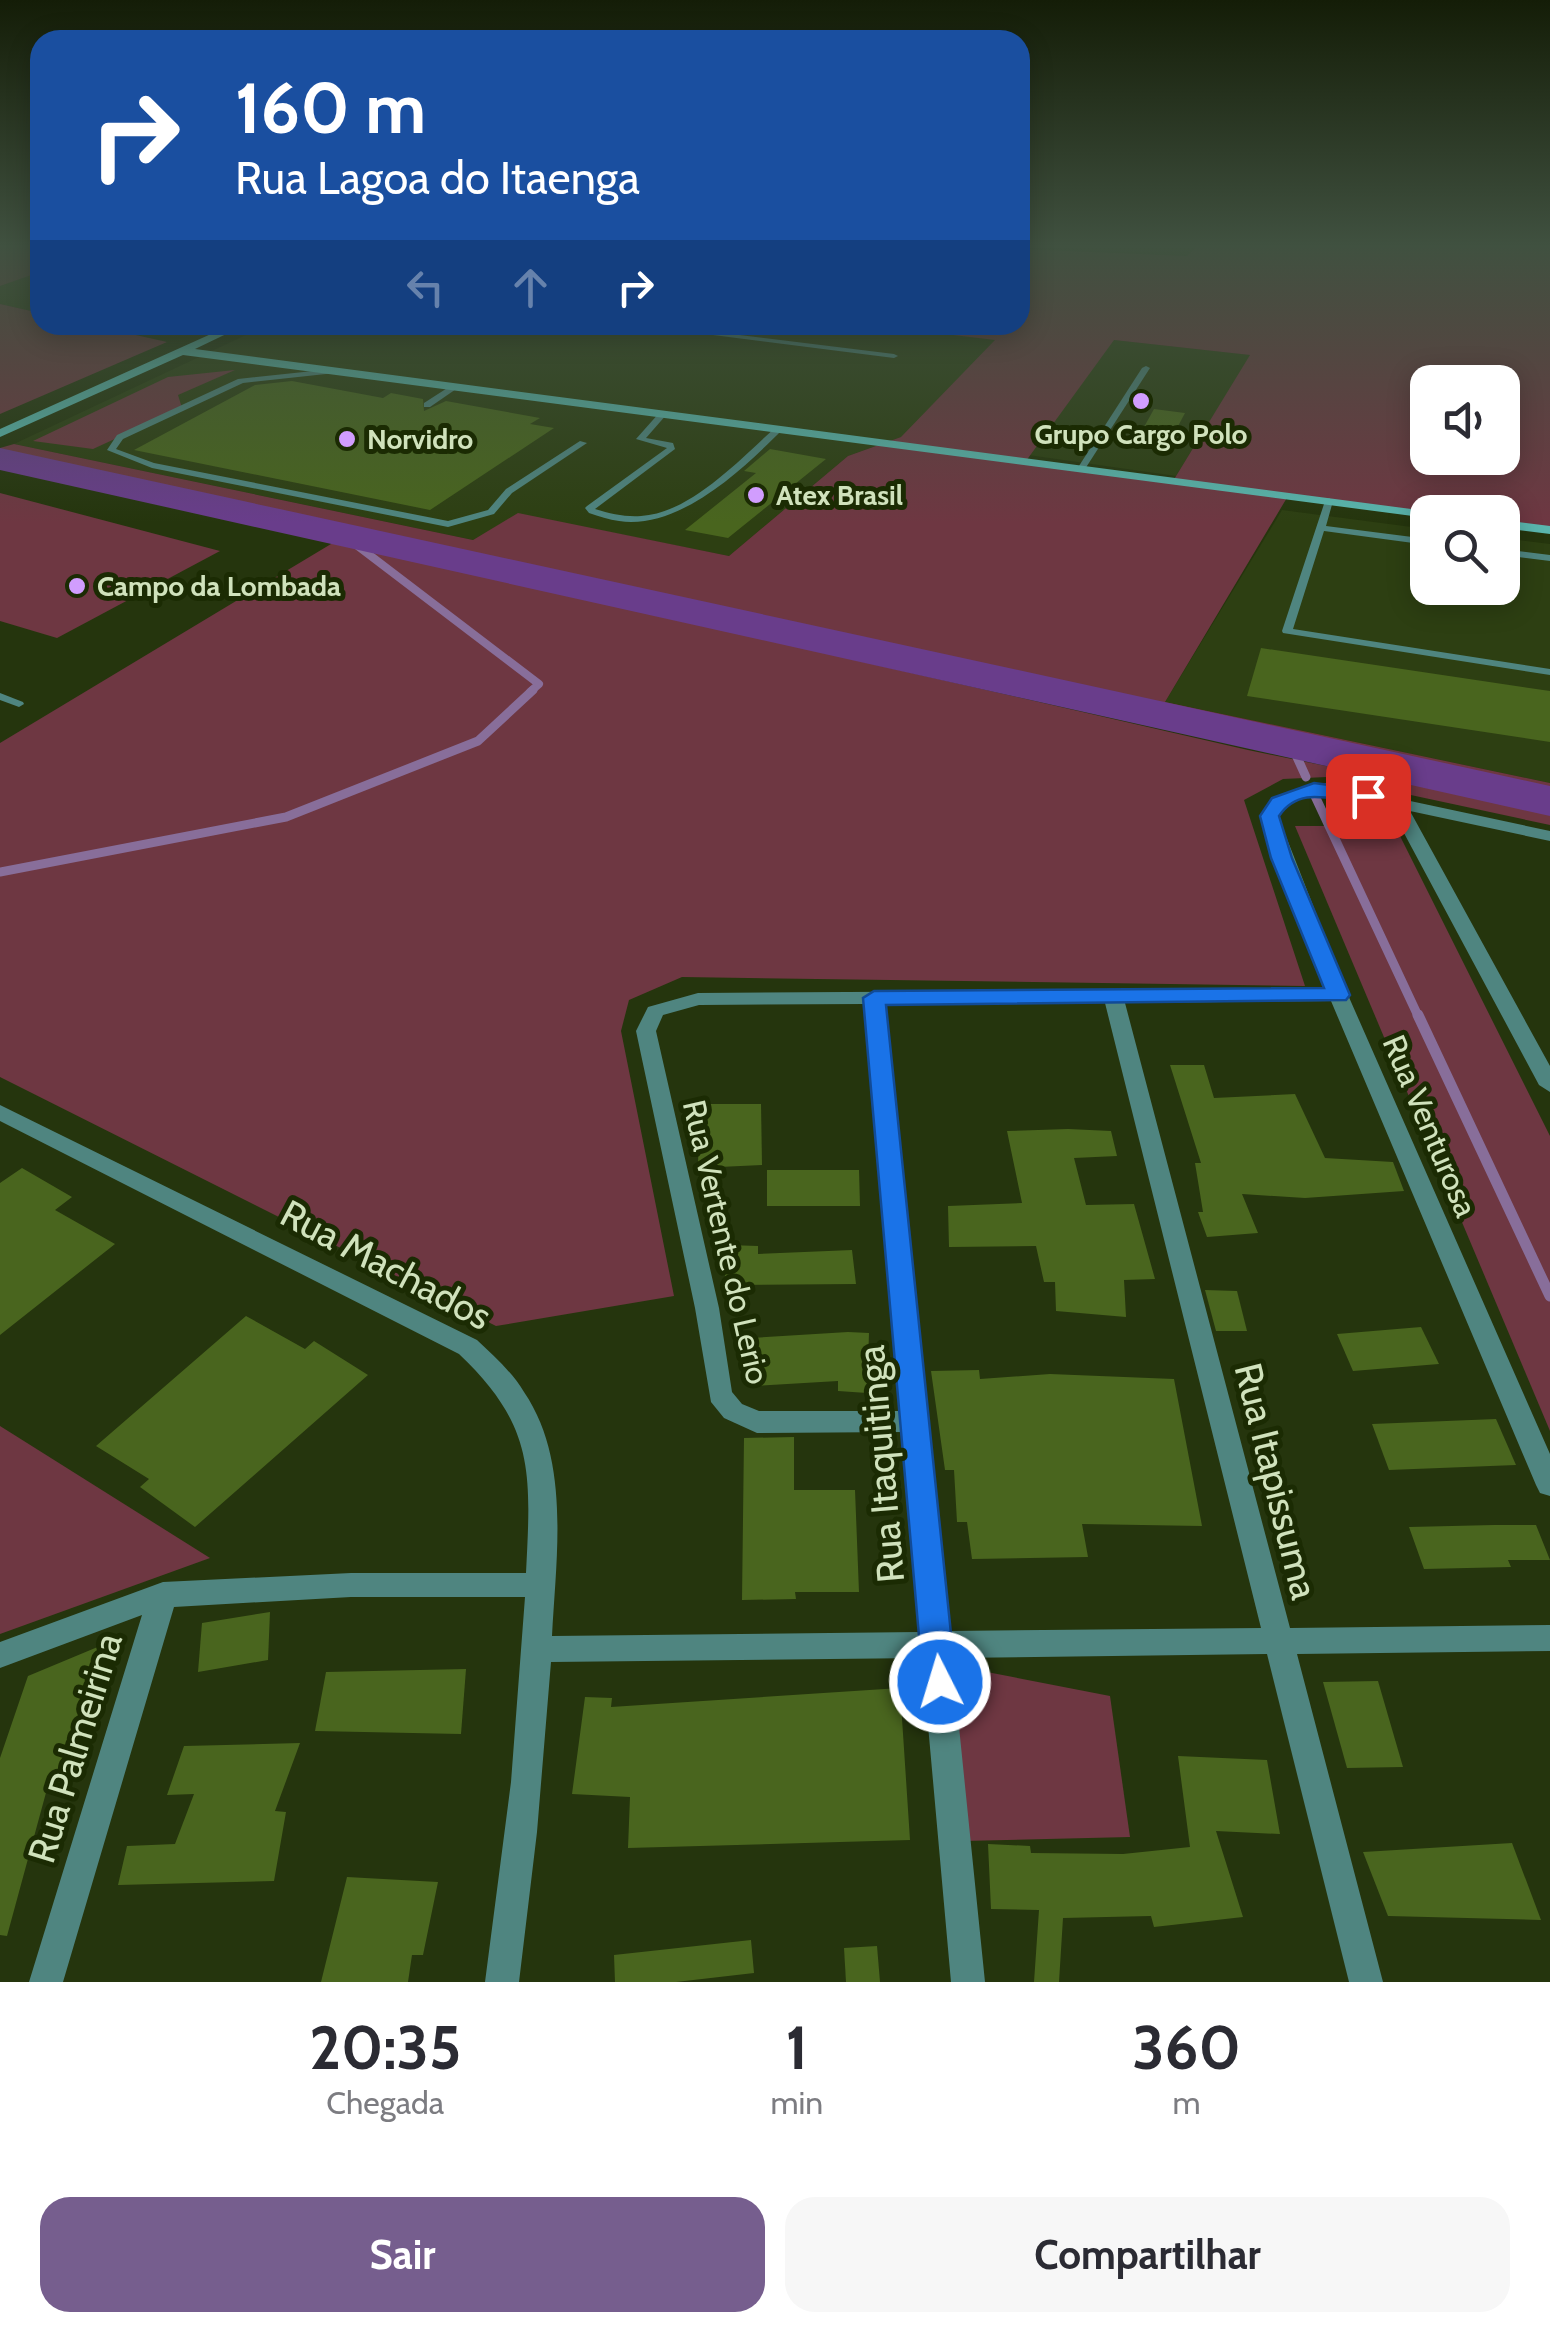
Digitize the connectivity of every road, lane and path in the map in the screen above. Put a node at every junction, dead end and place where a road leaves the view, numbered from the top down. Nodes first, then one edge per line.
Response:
1 (209, 338) edge
2 (234, 338) edge
3 (750, 338) edge
4 (187, 348) junction
5 (894, 356) dead end
6 (235, 357) junction
7 (1146, 368) dead end
8 (332, 371) junction
9 (132, 374) junction
10 (455, 387) junction
11 (427, 406) dead end
12 (663, 414) junction
13 (780, 429) junction
14 (0, 433) edge
15 (584, 443) dead end
16 (1081, 469) junction
17 (1330, 501) junction
18 (1410, 512) edge
19 (1520, 526) edge
20 (1320, 528) junction
21 (1550, 530) edge
22 (1410, 540) edge
23 (1520, 554) edge
24 (1550, 558) edge
25 (1550, 672) edge
26 (0, 696) edge
27 (19, 704) dead end
28 (1396, 802) junction
29 (1550, 836) edge
30 (1338, 995) junction
31 (874, 998) junction
32 (1114, 998) junction
33 (1550, 1085) edge
34 (0, 1112) edge
35 (915, 1421) junction
36 (1550, 1486) edge
37 (540, 1585) junction
38 (163, 1595) junction
39 (1550, 1638) edge
40 (1279, 1641) junction
41 (936, 1644) junction
42 (539, 1649) junction
43 (0, 1655) edge
44 (46, 1982) edge
45 (502, 1982) edge
46 (968, 1982) edge
47 (1366, 1982) edge

1 - 4 main road
2 - 6 main road
3 - 5 lane
4 - 6 main road
4 - 9 main road
6 - 8 main road
6 - 9 main road
7 - 16 lane
8 - 10 main road
8 - 15 lane
9 - 14 main road
10 - 11 lane
10 - 12 main road
12 - 13 main road
12 - 13 lane
13 - 16 main road
16 - 17 main road
17 - 18 main road
17 - 20 lane
19 - 21 main road
20 - 22 lane
20 - 25 lane
23 - 24 lane
26 - 27 lane
28 - 29 street
28 - 30 street, Rua Venturosa
28 - 33 street
30 - 32 street
30 - 36 street, Rua Venturosa
31 - 32 street
31 - 35 street, Rua Itaquitinga
31 - 35 street, Rua Vertente do Lerio
32 - 40 street, Rua Itapissuma
34 - 37 street, Rua Machados
35 - 41 street, Rua Itaquitinga
37 - 38 street
37 - 42 street, Rua Machados
38 - 43 street
38 - 44 street, Rua Palmeirina
39 - 40 street
40 - 41 street
40 - 47 street, Rua Itapissuma
41 - 42 street
41 - 46 street, Rua Itaquitinga
42 - 45 street, Rua Machados

